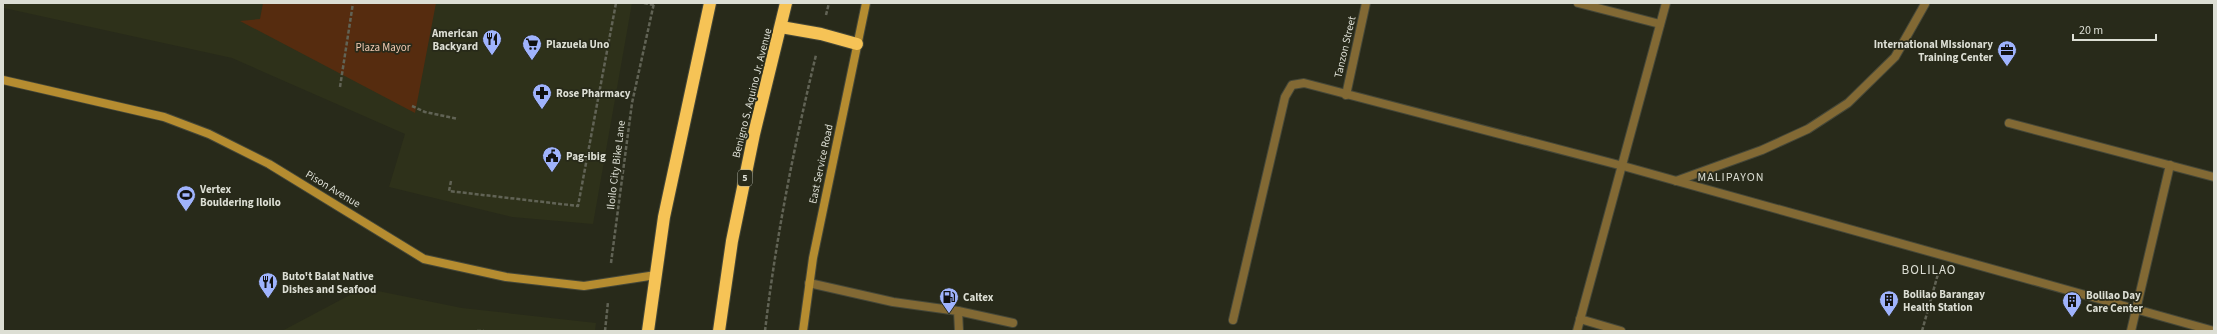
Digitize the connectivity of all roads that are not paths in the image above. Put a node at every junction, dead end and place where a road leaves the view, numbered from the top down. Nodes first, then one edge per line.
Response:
1 (710, 3) edge
2 (786, 3) edge
3 (866, 3) edge
4 (1366, 3) edge
5 (1578, 3) edge
6 (1666, 3) edge
7 (1925, 4) dead end
8 (1660, 24) junction
9 (781, 28) junction
10 (857, 44) junction
11 (3, 80) edge
12 (1346, 95) junction
13 (2009, 123) dead end
14 (2170, 165) junction
15 (1623, 166) junction
16 (2214, 177) edge
17 (1676, 181) junction
18 (656, 275) junction
19 (809, 282) junction
20 (2135, 310) junction
21 (958, 311) junction
22 (1580, 319) junction
23 (1233, 320) dead end
24 (1013, 323) dead end
25 (648, 331) edge
26 (719, 331) edge
27 (803, 331) edge
28 (959, 331) edge
29 (1577, 331) edge
30 (1621, 331) edge
31 (2130, 331) edge
32 (2214, 331) edge

1 - 18 highway
2 - 9 highway, Benigno S. Aquino Jr. Avenue / 5
3 - 10 street, East Service Road
4 - 12 street, Tanzon Street
5 - 8 street
6 - 8 street
7 - 17 street
8 - 15 street
9 - 10 highway
9 - 26 highway, Benigno S. Aquino Jr. Avenue / 5
10 - 19 street, East Service Road
11 - 18 street, Pison Avenue
12 - 15 street
12 - 23 street
13 - 14 street
14 - 16 street
14 - 20 street
15 - 17 street
15 - 22 street
17 - 20 street
18 - 25 highway
19 - 21 street
19 - 27 street, East Service Road
20 - 31 street
20 - 32 street
21 - 24 street
21 - 28 street
22 - 29 street
22 - 30 street

